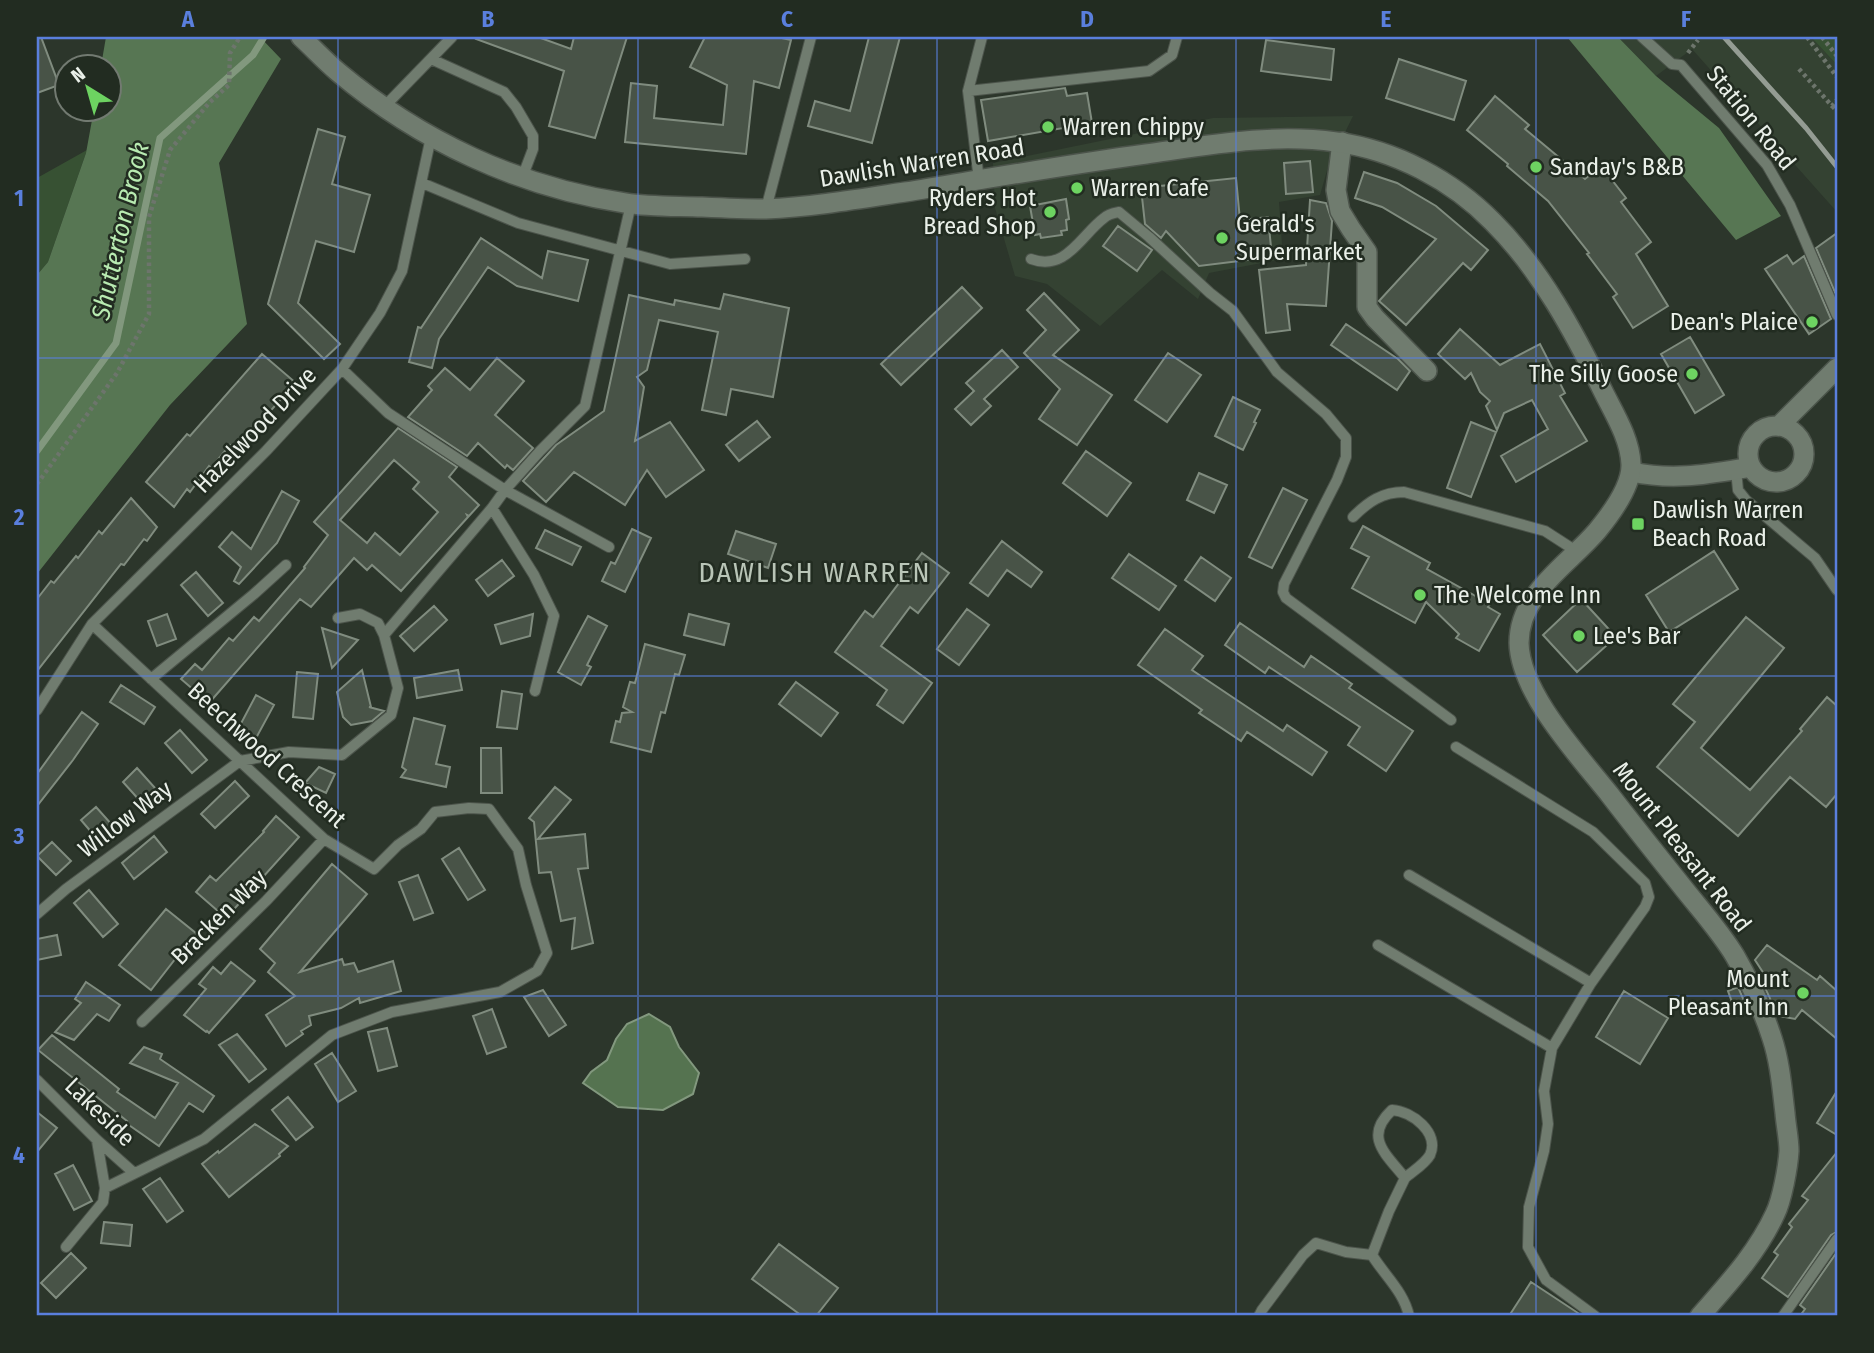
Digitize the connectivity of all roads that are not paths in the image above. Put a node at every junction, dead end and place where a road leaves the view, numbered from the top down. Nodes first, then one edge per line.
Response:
1 (301, 37) edge
2 (452, 37) edge
3 (811, 37) edge
4 (982, 37) edge
5 (1177, 37) edge
6 (1642, 37) edge
7 (430, 59) junction
8 (968, 91) junction
9 (384, 107) junction
10 (431, 137) junction
11 (1342, 142) junction
12 (522, 178) junction
13 (979, 180) junction
14 (422, 183) junction
15 (631, 204) junction
16 (766, 209) junction
17 (621, 251) junction
18 (745, 259) dead end
19 (1031, 259) dead end
20 (1837, 314) edge
21 (1837, 368) edge
22 (342, 369) junction
23 (1427, 371) dead end
24 (1779, 426) junction
25 (1743, 468) junction
26 (1632, 472) junction
27 (505, 490) junction
28 (492, 508) junction
29 (1353, 517) dead end
30 (609, 547) dead end
31 (1576, 551) junction
32 (285, 565) dead end
33 (1837, 590) edge
34 (338, 618) dead end
35 (92, 624) junction
36 (384, 635) junction
37 (151, 679) junction
38 (535, 691) dead end
39 (37, 710) edge
40 (1451, 720) dead end
41 (1457, 747) dead end
42 (240, 761) junction
43 (324, 839) junction
44 (1409, 875) dead end
45 (37, 914) edge
46 (1378, 945) dead end
47 (1591, 983) junction
48 (142, 1022) dead end
49 (1552, 1048) junction
50 (37, 1080) edge
51 (97, 1140) junction
52 (134, 1173) junction
53 (1405, 1178) junction
54 (105, 1188) junction
55 (1837, 1239) edge
56 (66, 1247) dead end
57 (1372, 1255) junction
58 (1259, 1316) edge
59 (1409, 1316) edge
60 (1595, 1316) edge
61 (1700, 1316) edge
62 (1783, 1316) edge

1 - 9 street, Dawlish Warren Road
2 - 7 lane
3 - 16 lane
4 - 8 lane
5 - 8 lane
6 - 20 lane, Station Road
7 - 9 lane
7 - 12 lane
8 - 13 lane
9 - 10 street, Dawlish Warren Road
10 - 12 street, Dawlish Warren Road
10 - 14 lane, Hazelwood Drive
11 - 13 street, Dawlish Warren Road
11 - 23 street
11 - 26 street, Dawlish Warren Road
12 - 15 street, Dawlish Warren Road
13 - 16 street, Dawlish Warren Road
14 - 17 lane
14 - 22 lane, Hazelwood Drive
15 - 16 street, Dawlish Warren Road
15 - 17 lane
17 - 18 lane
17 - 27 lane
19 - 40 lane
21 - 24 street
22 - 27 lane
22 - 35 lane, Hazelwood Drive
24 - 25 street
24 - 25 street
25 - 26 street
25 - 33 lane
26 - 31 street, Mount Pleasant Road
27 - 28 lane
27 - 30 lane
28 - 36 lane
28 - 38 lane
29 - 31 lane
31 - 61 street, Mount Pleasant Road
32 - 37 lane
34 - 36 lane
35 - 37 lane, Beechwood Crescent
35 - 39 lane, Hazelwood Drive
36 - 42 lane
37 - 42 lane, Beechwood Crescent
41 - 47 lane
42 - 43 lane, Beechwood Crescent
42 - 45 lane, Willow Way
43 - 48 lane, Bracken Way
43 - 52 lane, Beechwood Crescent
44 - 47 lane
46 - 49 lane
47 - 49 lane
49 - 60 lane
50 - 51 lane, Lakeside
51 - 52 lane, Lakeside
51 - 54 lane
52 - 54 lane
53 - 53 lane
53 - 57 lane
54 - 56 lane
55 - 62 lane
57 - 58 lane
57 - 59 lane

